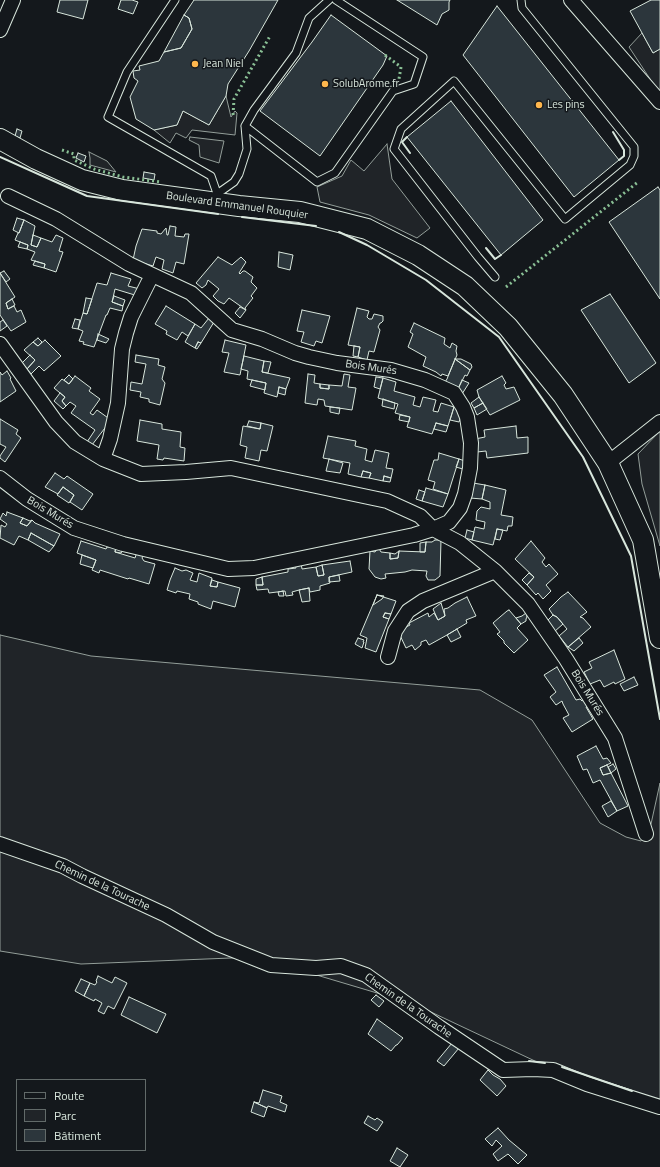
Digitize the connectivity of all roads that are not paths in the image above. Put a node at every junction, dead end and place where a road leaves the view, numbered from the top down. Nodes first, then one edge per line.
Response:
1 (13, 0) edge
2 (175, 0) edge
3 (329, 0) edge
4 (336, 0) edge
5 (521, 0) edge
6 (571, 0) edge
7 (0, 30) edge
8 (660, 102) edge
9 (245, 126) junction
10 (0, 139) edge
11 (8, 196) dead end
12 (219, 199) junction
13 (152, 275) junction
14 (495, 277) dead end
15 (0, 344) edge
16 (660, 422) edge
17 (103, 459) junction
18 (608, 463) junction
19 (0, 478) edge
20 (433, 529) junction
21 (496, 571) junction
22 (660, 638) edge
23 (388, 657) dead end
24 (646, 834) dead end
25 (0, 844) edge
26 (660, 1107) edge

1 - 7 street
2 - 12 lane
3 - 9 lane
4 - 9 lane
5 - 14 lane
6 - 8 street
9 - 12 lane
10 - 12 street, Boulevard Emmanuel Rouquier
11 - 13 street, Bois Murés
12 - 18 street, Boulevard Emmanuel Rouquier
13 - 17 street
13 - 20 street, Bois Murés
15 - 17 street, Bois Murés
16 - 18 street
17 - 20 street, Bois Murés
18 - 22 street, Boulevard Emmanuel Rouquier
19 - 20 street, Bois Murés
20 - 21 street, Bois Murés
21 - 23 street
21 - 24 street, Bois Murés
25 - 26 street, Chemin de la Tourache

